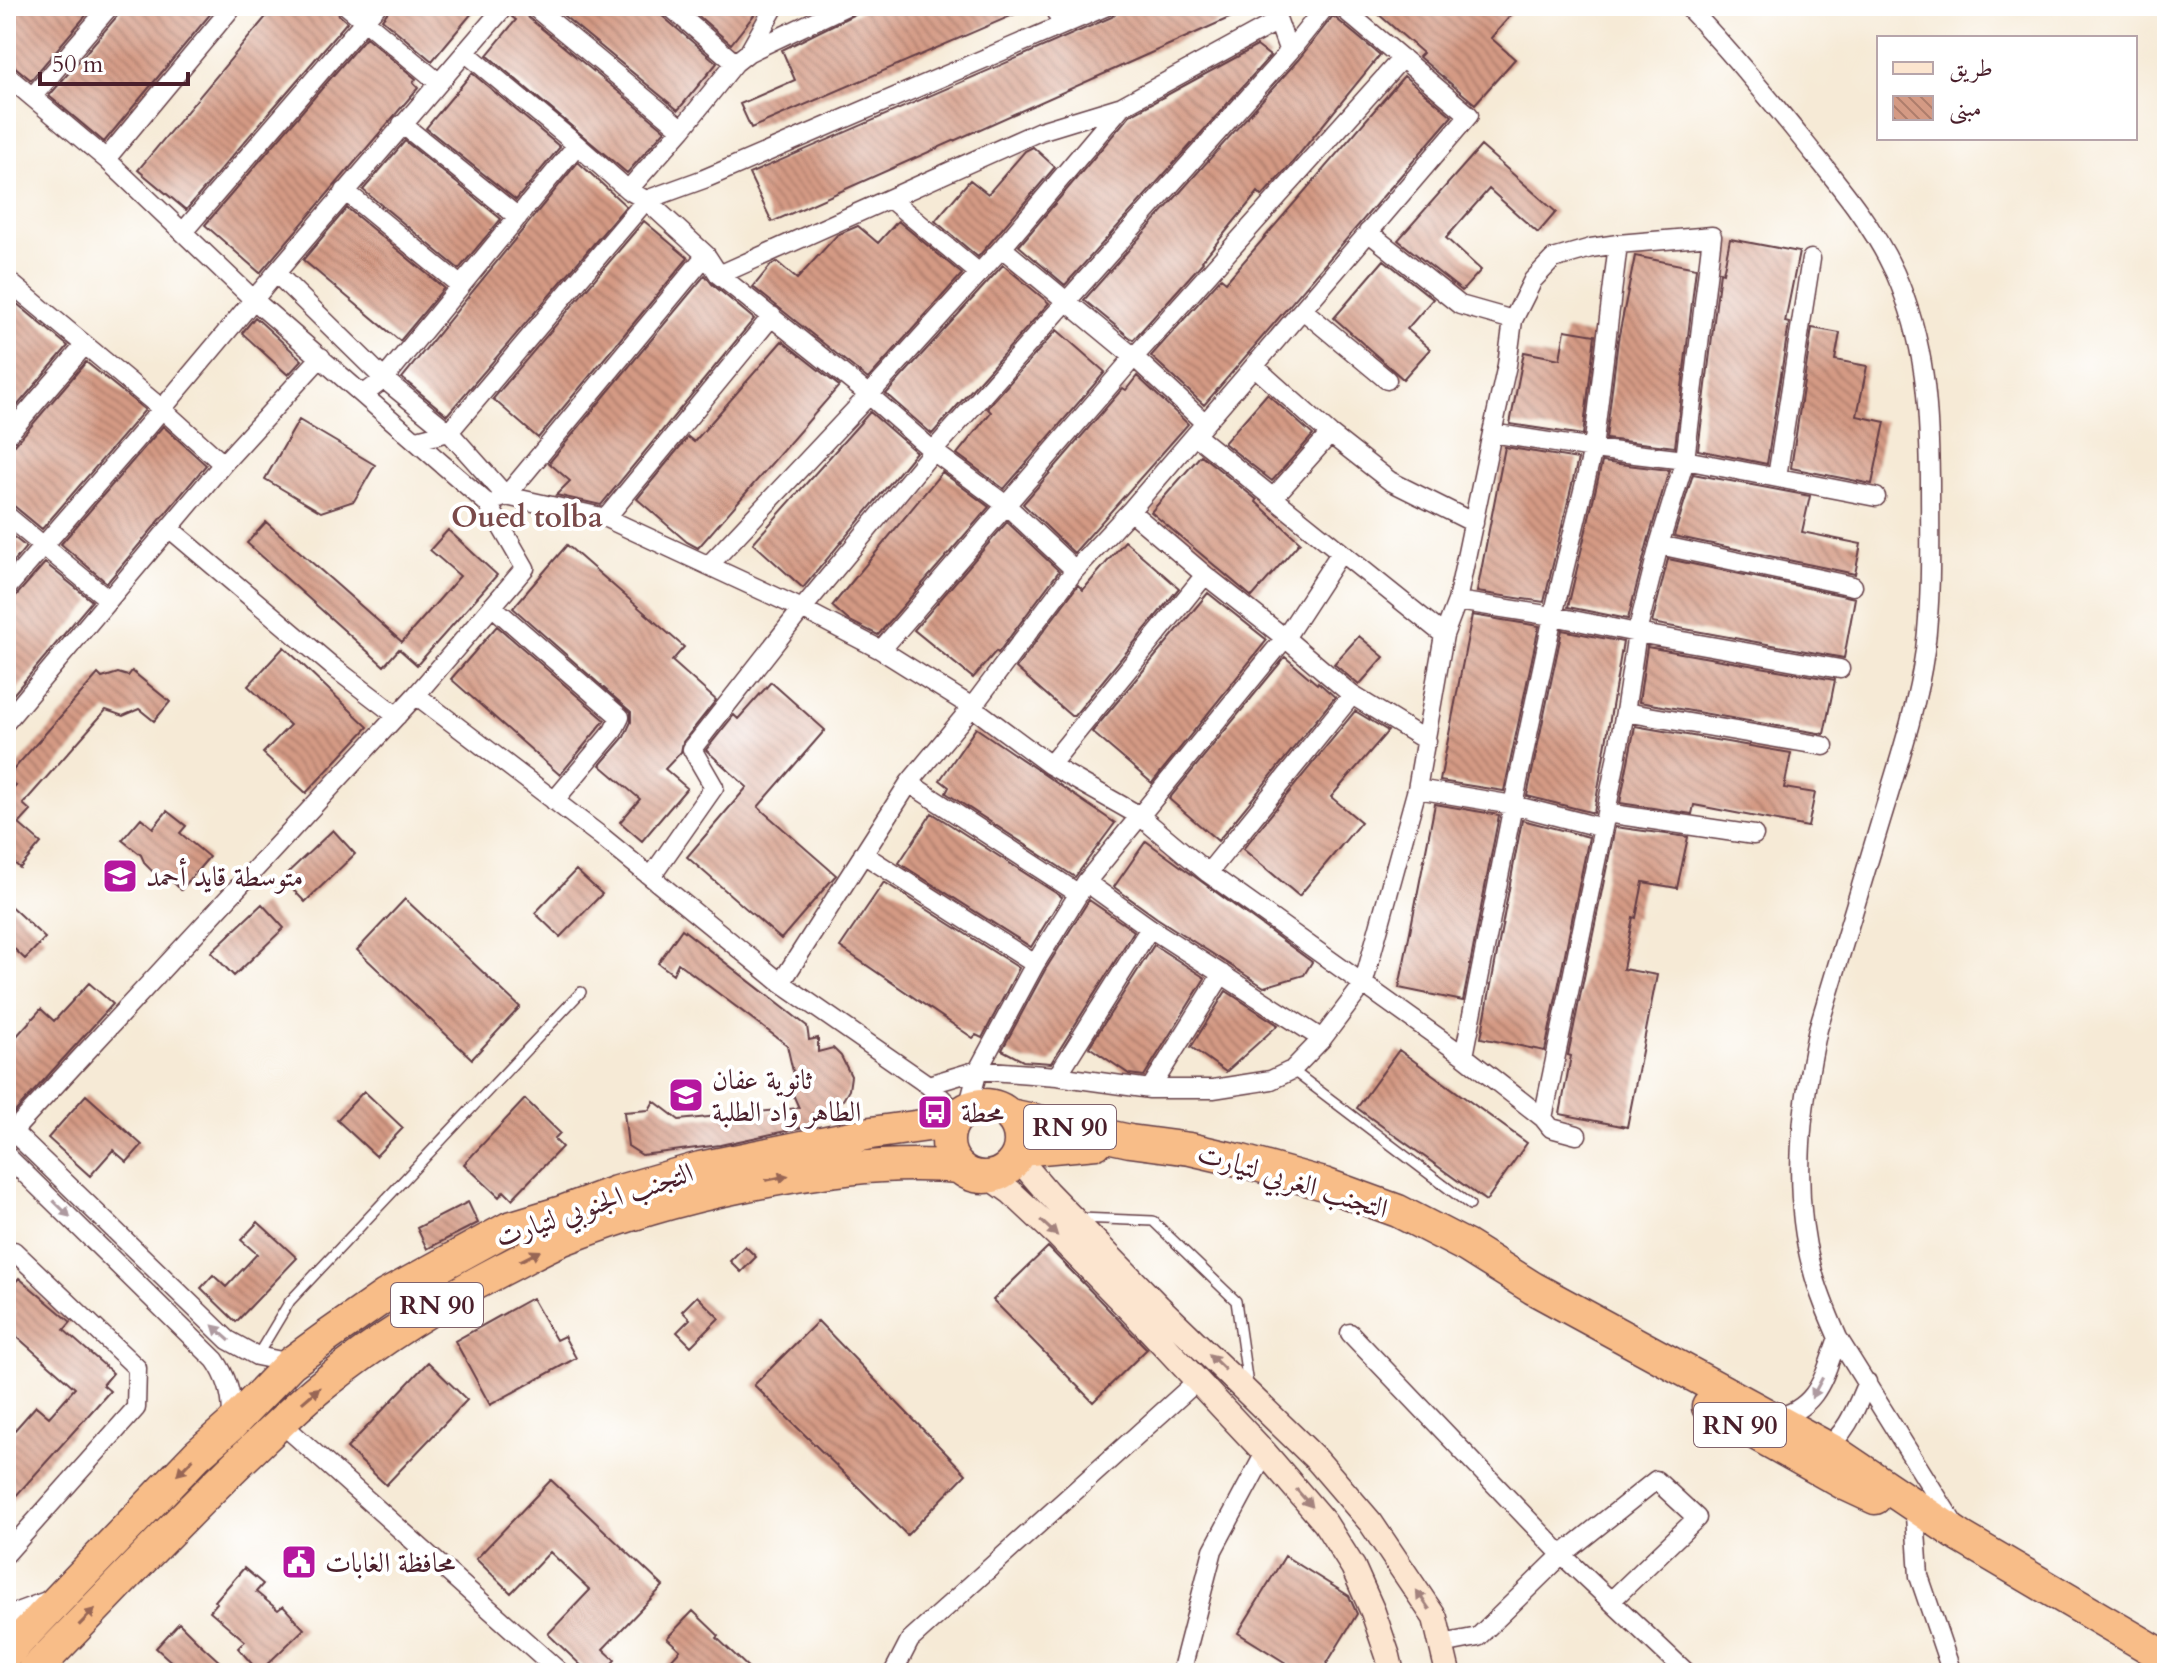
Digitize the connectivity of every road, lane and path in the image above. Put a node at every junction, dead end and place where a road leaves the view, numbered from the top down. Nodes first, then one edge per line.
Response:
1 (110, 6) edge
2 (233, 6) edge
3 (347, 6) edge
4 (377, 6) edge
5 (505, 6) edge
6 (533, 6) edge
7 (669, 6) edge
8 (775, 6) edge
9 (846, 6) edge
10 (1053, 6) edge
11 (1107, 6) edge
12 (1326, 6) edge
13 (1340, 6) edge
14 (1687, 6) edge
15 (814, 12) edge
16 (1274, 14) edge
17 (364, 21) junction
18 (1062, 25) junction
19 (465, 52) junction
20 (1289, 52) junction
21 (742, 58) junction
22 (1402, 58) junction
23 (6, 75) edge
24 (438, 82) junction
25 (32, 97) junction
26 (1122, 106) junction
27 (402, 124) junction
28 (682, 129) junction
29 (577, 145) junction
30 (106, 159) junction
31 (628, 190) junction
32 (345, 191) junction
33 (890, 199) junction
34 (646, 200) junction
35 (518, 217) junction
36 (183, 232) junction
37 (1368, 232) junction
38 (1618, 244) junction
39 (1002, 248) junction
40 (706, 255) junction
41 (1811, 259) dead end
42 (276, 273) junction
43 (979, 273) junction
44 (719, 275) junction
45 (8, 284) edge
46 (461, 286) junction
47 (254, 300) junction
48 (1067, 302) junction
49 (1303, 310) junction
50 (772, 316) junction
51 (1513, 320) junction
52 (84, 346) junction
53 (321, 357) junction
54 (1134, 357) junction
55 (1254, 366) junction
56 (384, 379) junction
57 (1387, 380) dead end
58 (363, 395) junction
59 (869, 395) junction
60 (162, 409) junction
61 (1200, 429) junction
62 (449, 432) junction
63 (1492, 433) junction
64 (1330, 434) junction
65 (6, 437) edge
66 (417, 440) junction
67 (1593, 449) junction
68 (933, 451) junction
69 (1685, 460) junction
70 (223, 464) junction
71 (1777, 477) junction
72 (506, 496) junction
73 (1876, 497) dead end
74 (1273, 498) junction
75 (488, 504) junction
76 (1006, 505) junction
77 (1130, 511) junction
78 (6, 515) edge
79 (606, 518) junction
80 (1474, 523) junction
81 (169, 528) junction
82 (1659, 545) junction
83 (44, 546) junction
84 (1341, 552) junction
85 (709, 565) junction
86 (1075, 570) junction
87 (1205, 575) junction
88 (1853, 586) dead end
89 (6, 589) edge
90 (108, 599) junction
91 (1457, 601) junction
92 (492, 606) junction
93 (802, 609) junction
94 (1553, 616) junction
95 (1637, 633) junction
96 (1444, 635) junction
97 (1285, 638) junction
98 (881, 650) junction
99 (1840, 669) dead end
100 (416, 695) junction
101 (1352, 695) junction
102 (972, 707) junction
103 (1625, 712) junction
104 (397, 716) junction
105 (6, 722) edge
106 (1427, 741) junction
107 (1824, 746) dead end
108 (1050, 765) junction
109 (909, 783) junction
110 (1417, 789) junction
111 (554, 801) junction
112 (1513, 805) junction
113 (1140, 816) junction
114 (1604, 820) junction
115 (1754, 835) dead end
116 (863, 854) junction
117 (1208, 873) junction
118 (651, 877) junction
119 (1083, 888) junction
120 (1150, 928) junction
121 (1035, 964) junction
122 (1222, 974) junction
123 (781, 983) junction
124 (1363, 985) junction
125 (581, 992) dead end
126 (1322, 1039) junction
127 (1464, 1056) junction
128 (978, 1070) junction
129 (1292, 1070) junction
130 (1057, 1076) junction
131 (928, 1085) junction
132 (1150, 1089) junction
133 (960, 1115) junction
134 (1010, 1115) junction
135 (1543, 1118) junction
136 (9, 1128) edge
137 (1577, 1135) dead end
138 (1130, 1141) junction
139 (1018, 1153) junction
140 (6, 1155) edge
141 (959, 1167) junction
142 (990, 1177) junction
143 (1470, 1205) dead end
144 (1073, 1218) junction
145 (6, 1260) edge
146 (1533, 1288) junction
147 (1350, 1333) dead end
148 (1838, 1338) junction
149 (257, 1356) junction
150 (291, 1363) junction
151 (1197, 1381) junction
152 (1867, 1382) junction
153 (1249, 1392) junction
154 (1774, 1418) junction
155 (280, 1422) junction
156 (231, 1425) junction
157 (1265, 1453) junction
158 (1815, 1455) junction
159 (1915, 1516) junction
160 (1961, 1537) junction
161 (6, 1554) edge
162 (1562, 1555) junction
163 (63, 1595) junction
164 (1612, 1600) junction
165 (6, 1616) edge
166 (1442, 1644) junction
167 (6, 1654) edge
168 (2167, 1658) edge
169 (897, 1672) edge
170 (32, 1673) edge
171 (561, 1673) edge
172 (1181, 1673) edge
173 (1392, 1673) edge
174 (1448, 1673) edge
175 (1687, 1673) edge
176 (1952, 1673) edge

1 - 25 street
2 - 30 street
3 - 17 street
4 - 17 street
5 - 19 street
6 - 28 street
7 - 21 street
8 - 21 street
9 - 15 street
10 - 18 street
11 - 18 street
12 - 20 street
13 - 22 street
14 - 148 street
15 - 21 street
16 - 20 street
16 - 26 street
17 - 24 street
17 - 36 street
18 - 34 street
19 - 24 street
19 - 29 street
20 - 48 street
21 - 28 street
22 - 37 street
22 - 54 street
23 - 25 street
24 - 27 street
25 - 30 street
26 - 33 street
26 - 39 street
27 - 32 street
27 - 35 street
28 - 31 street
29 - 31 street
29 - 35 street
30 - 36 street
31 - 34 street
32 - 42 street
32 - 46 street
33 - 43 street
33 - 44 street
34 - 40 street
34 - 62 street
35 - 46 street
36 - 47 street
37 - 49 street
37 - 51 street
38 - 51 street
38 - 67 street
38 - 69 street
39 - 43 street
39 - 48 street
40 - 44 street
40 - 72 street
41 - 71 street
42 - 47 street
42 - 56 street
43 - 59 street
44 - 50 street
45 - 52 street
46 - 56 street
47 - 53 street
47 - 60 street
48 - 54 street
48 - 68 street
49 - 55 street
49 - 57 street
50 - 59 street
50 - 79 street
51 - 63 street
52 - 60 street
52 - 65 street
53 - 58 street
53 - 70 street
54 - 61 street
54 - 76 street
55 - 61 street
55 - 64 street
56 - 58 street
56 - 62 street
58 - 66 street
59 - 68 street
59 - 85 street
60 - 70 street
60 - 83 street
61 - 74 street
61 - 77 street
62 - 66 street
62 - 72 street
63 - 67 street
63 - 80 street
64 - 74 street
64 - 80 street
66 - 75 street
67 - 69 street
67 - 94 street
68 - 76 street
68 - 93 street
69 - 71 street
69 - 82 street
70 - 81 street
71 - 73 street
72 - 75 street
72 - 79 street
74 - 84 street
75 - 92 street
76 - 86 street
76 - 98 street
77 - 86 street
77 - 87 street
78 - 83 street
79 - 85 street
80 - 91 street
81 - 90 street
81 - 104 street
82 - 88 street
82 - 95 street
83 - 89 street
83 - 90 street
84 - 96 street
84 - 97 street
85 - 93 street
86 - 102 street
87 - 97 street
87 - 108 street
90 - 105 street
91 - 94 street
91 - 96 street
92 - 100 street
92 - 111 street
93 - 98 street
93 - 118 street
94 - 95 street
94 - 112 street
95 - 99 street
95 - 103 street
96 - 106 street
97 - 101 street
97 - 113 street
98 - 102 street
100 - 104 street
100 - 111 street
101 - 106 street
101 - 117 street
102 - 108 street
102 - 109 street
103 - 107 street
103 - 114 street
104 - 136 street
106 - 110 street
108 - 113 street
109 - 116 street
109 - 119 street
110 - 112 street
110 - 124 street
111 - 118 street
112 - 114 street
112 - 127 street
113 - 117 street
113 - 119 street
114 - 115 street
114 - 135 street
116 - 121 street
116 - 123 street
117 - 124 street
118 - 123 street
119 - 120 street
119 - 121 street
120 - 122 street
120 - 130 street
121 - 128 street
122 - 126 street
122 - 132 street
123 - 131 street
124 - 126 street
124 - 127 street
125 - 149 lane
126 - 129 street
127 - 135 street
128 - 130 street
128 - 131 street
128 - 133 street
129 - 132 street
129 - 143 lane
130 - 132 street
131 - 133 street
133 - 134 highway
133 - 141 highway
133 - 150 highway, التجنب الجنوبي لتيارت / RN 90
134 - 138 highway, التجنب الغربي لتيارت / RN 90
134 - 139 highway
135 - 137 street
149 -> 136 street
138 - 139 highway, التجنب الغربي لتيارت / RN 90
138 - 146 highway, التجنب الغربي لتيارت / RN 90
139 - 142 highway
139 - 144 street
140 -> 156 street
141 - 142 highway
155 -> 141 highway, التجنب الجنوبي لتيارت / RN 90
142 -> 151 street
153 -> 144 street
144 - 153 lane
145 - 161 street
146 - 154 highway, التجنب الغربي لتيارت / RN 90
146 - 158 highway, التجنب الغربي لتيارت / RN 90
147 - 162 street
148 - 152 street
148 -> 154 street
149 - 150 street
150 - 156 highway, التجنب الجنوبي لتيارت / RN 90
151 - 157 street
151 - 169 street
152 - 158 street
152 - 160 street
166 -> 153 street
154 - 158 highway, التجنب الغربي لتيارت / RN 90
170 -> 155 highway, التجنب الجنوبي لتيارت / RN 90
155 - 171 street
156 -> 163 highway, التجنب الجنوبي لتيارت / RN 90
157 - 172 street
157 -> 173 street
158 - 159 highway, التجنب الغربي لتيارت / RN 90
158 - 160 highway, التجنب الغربي لتيارت / RN 90
159 - 160 highway, التجنب الغربي لتيارت / RN 90
159 - 176 street
160 - 168 highway, التجنب الغربي لتيارت / RN 90
162 - 164 street
162 - 164 street
162 - 166 street
163 - 165 street
163 - 167 highway, التجنب الجنوبي لتيارت / RN 90
164 - 175 street
166 - 174 street

